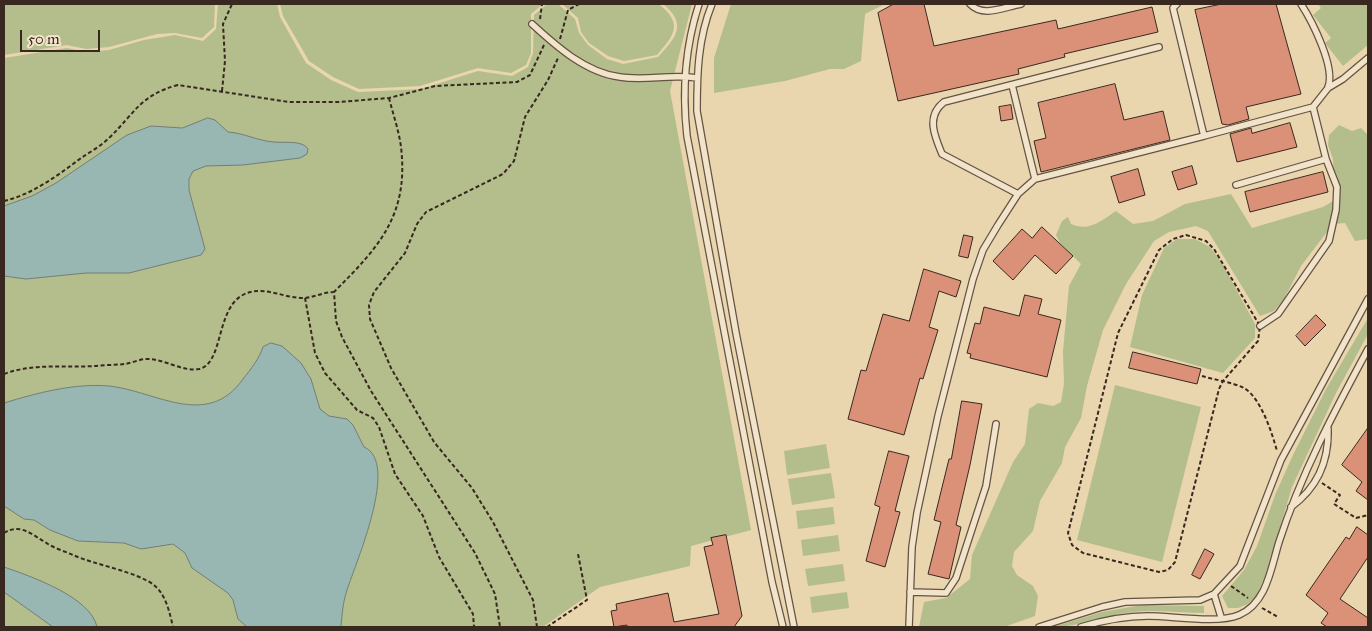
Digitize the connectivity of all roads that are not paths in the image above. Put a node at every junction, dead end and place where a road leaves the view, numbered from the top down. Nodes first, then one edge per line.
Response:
1 (699, 4) edge
2 (712, 4) edge
3 (970, 4) edge
4 (1020, 4) edge
5 (1177, 4) edge
6 (1301, 4) edge
7 (535, 27) road end
8 (1159, 47) dead end
9 (1368, 58) edge
10 (685, 76) junction
11 (696, 78) junction
12 (1012, 85) junction
13 (1328, 88) junction
14 (1313, 107) junction
15 (1204, 136) junction
16 (1326, 159) junction
17 (1035, 179) junction
18 (1236, 184) dead end
19 (1018, 194) junction
20 (1368, 299) edge
21 (1260, 326) road end
22 (1368, 350) edge
23 (996, 424) dead end
24 (1328, 427) junction
25 (1291, 507) junction
26 (910, 592) junction
27 (1214, 594) junction
28 (1221, 617) junction
29 (783, 627) edge
30 (794, 627) edge
31 (909, 627) edge
32 (1039, 627) edge
33 (1082, 627) edge

1 - 10 lane
2 - 11 lane
3 - 4 lane
5 - 15 lane
6 - 13 lane
7 - 10 lane
8 - 12 lane
9 - 13 lane
10 - 11 lane
10 - 29 lane
11 - 30 lane
12 - 17 lane
12 - 19 lane
13 - 14 lane
14 - 15 lane
14 - 16 lane
15 - 17 lane
16 - 18 lane
16 - 21 lane
17 - 19 lane
19 - 26 lane
20 - 27 lane
22 - 24 lane
23 - 26 lane
24 - 25 lane
24 - 25 lane
25 - 28 lane
26 - 31 lane
27 - 28 lane
27 - 32 lane
28 - 33 lane

